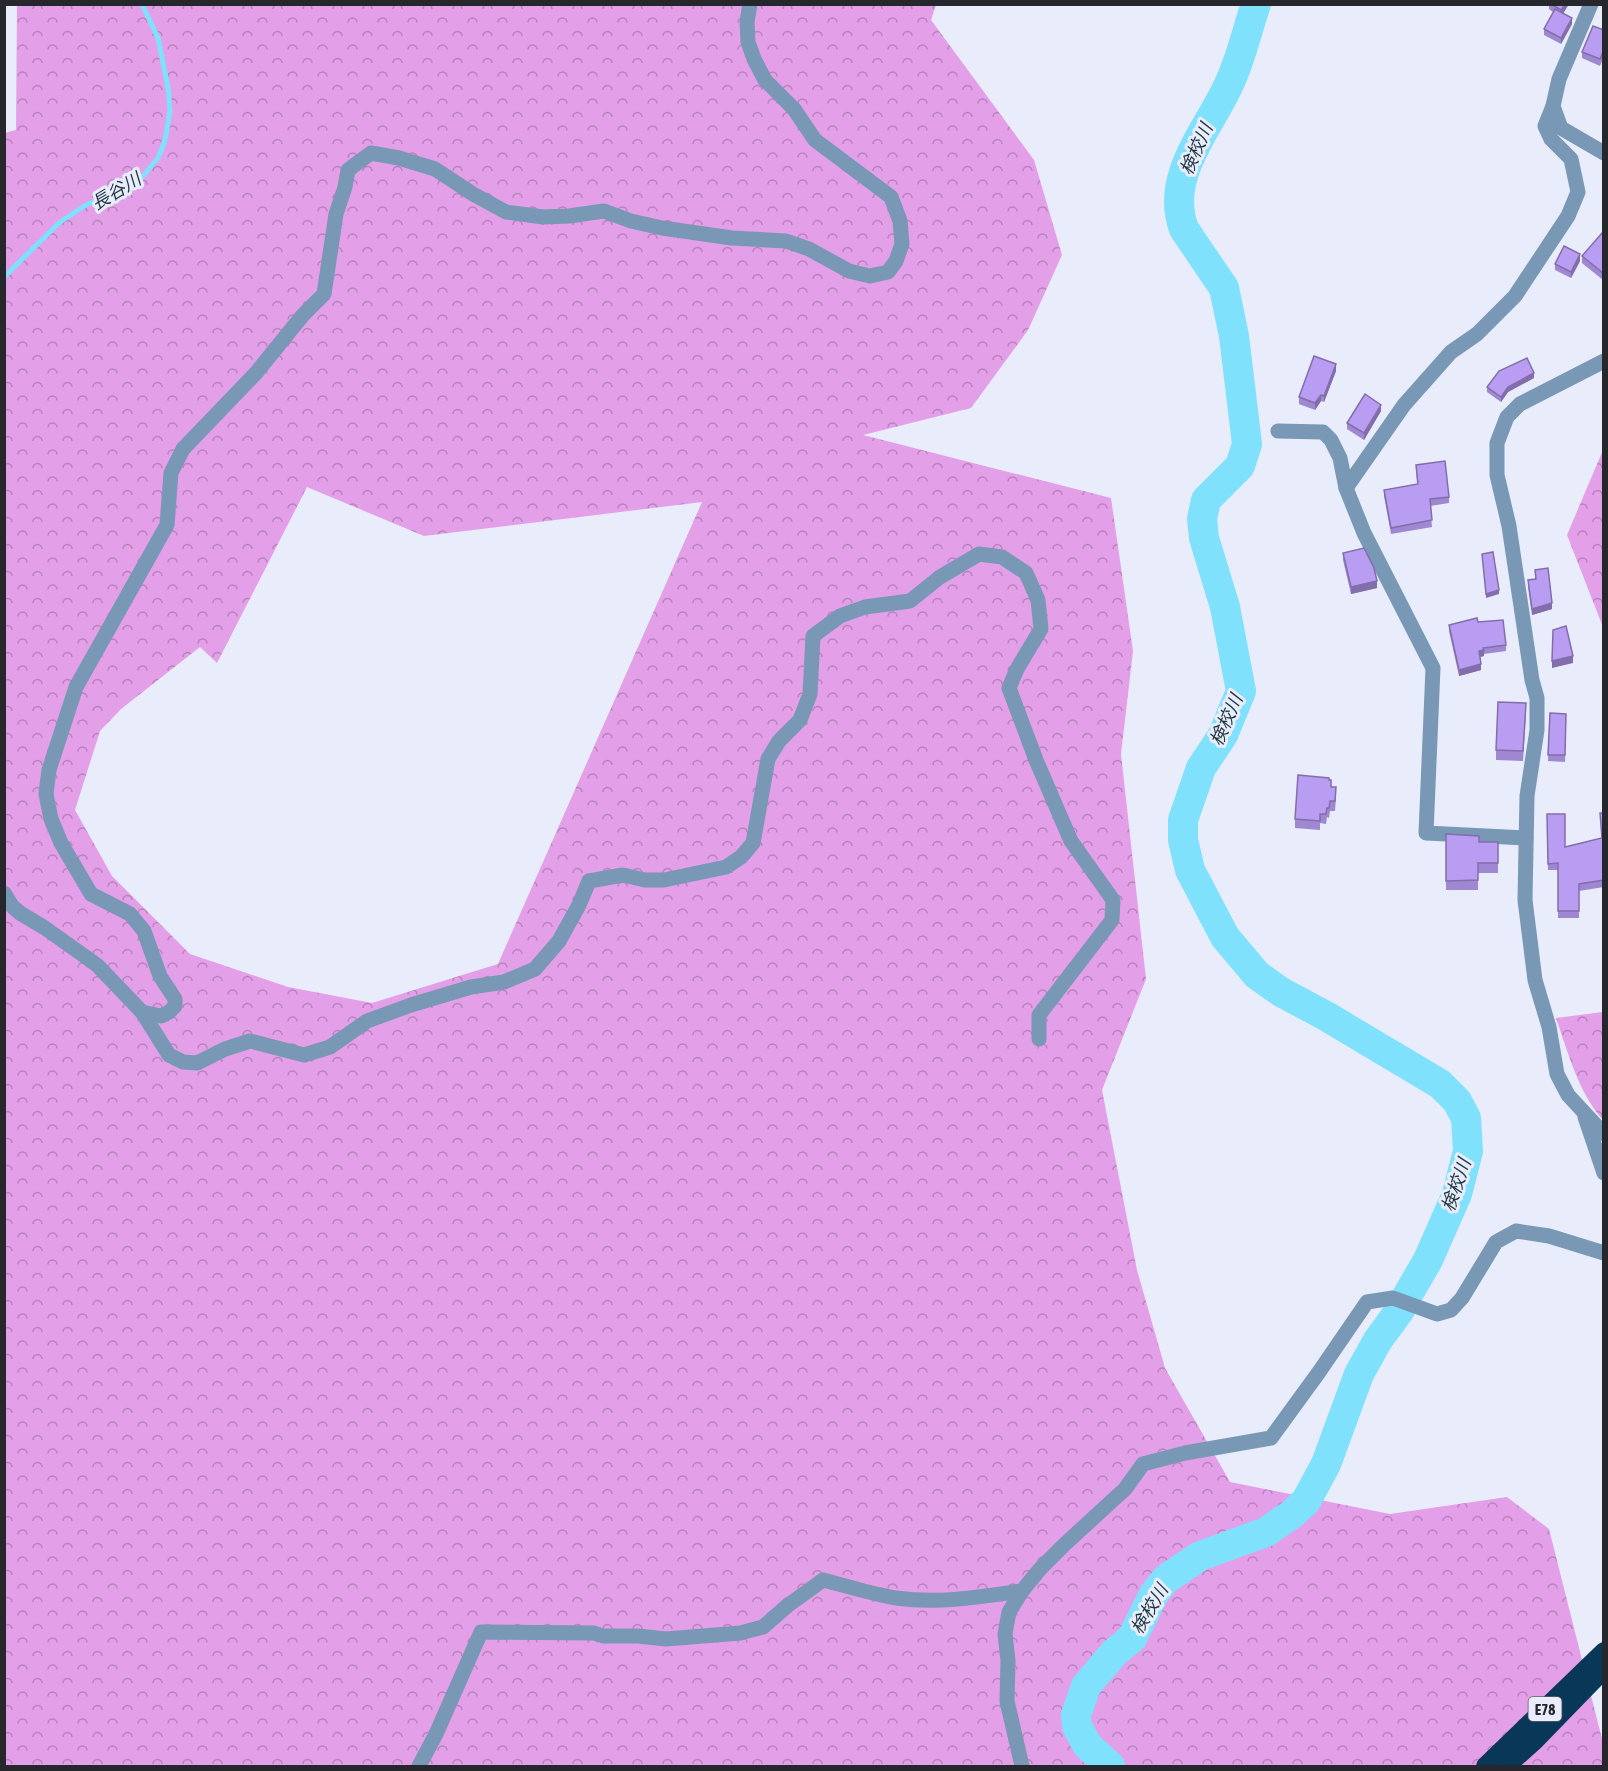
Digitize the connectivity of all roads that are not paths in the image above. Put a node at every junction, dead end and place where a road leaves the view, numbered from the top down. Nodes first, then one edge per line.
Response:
1 (750, 4) edge
2 (1591, 4) edge
3 (1553, 106) junction
4 (1604, 153) edge
5 (1604, 361) edge
6 (1278, 431) dead end
7 (1346, 488) junction
8 (1526, 838) junction
9 (4, 893) edge
10 (142, 1012) junction
11 (1040, 1039) dead end
12 (1584, 1114) junction
13 (1604, 1134) edge
14 (1604, 1173) edge
15 (1604, 1252) edge
16 (1022, 1591) junction
17 (1604, 1651) edge
18 (1604, 1670) edge
19 (419, 1767) edge
20 (1022, 1767) edge
21 (1485, 1767) edge
22 (1508, 1767) edge

1 - 10 street
2 - 3 street
3 - 4 street
3 - 7 street
5 - 8 street
6 - 7 street
7 - 8 street
8 - 12 street
9 - 10 street
10 - 11 street
12 - 13 street
12 - 14 street
15 - 16 street
16 - 19 street
16 - 20 street
17 - 21 highway, E78
18 - 22 highway, E78

